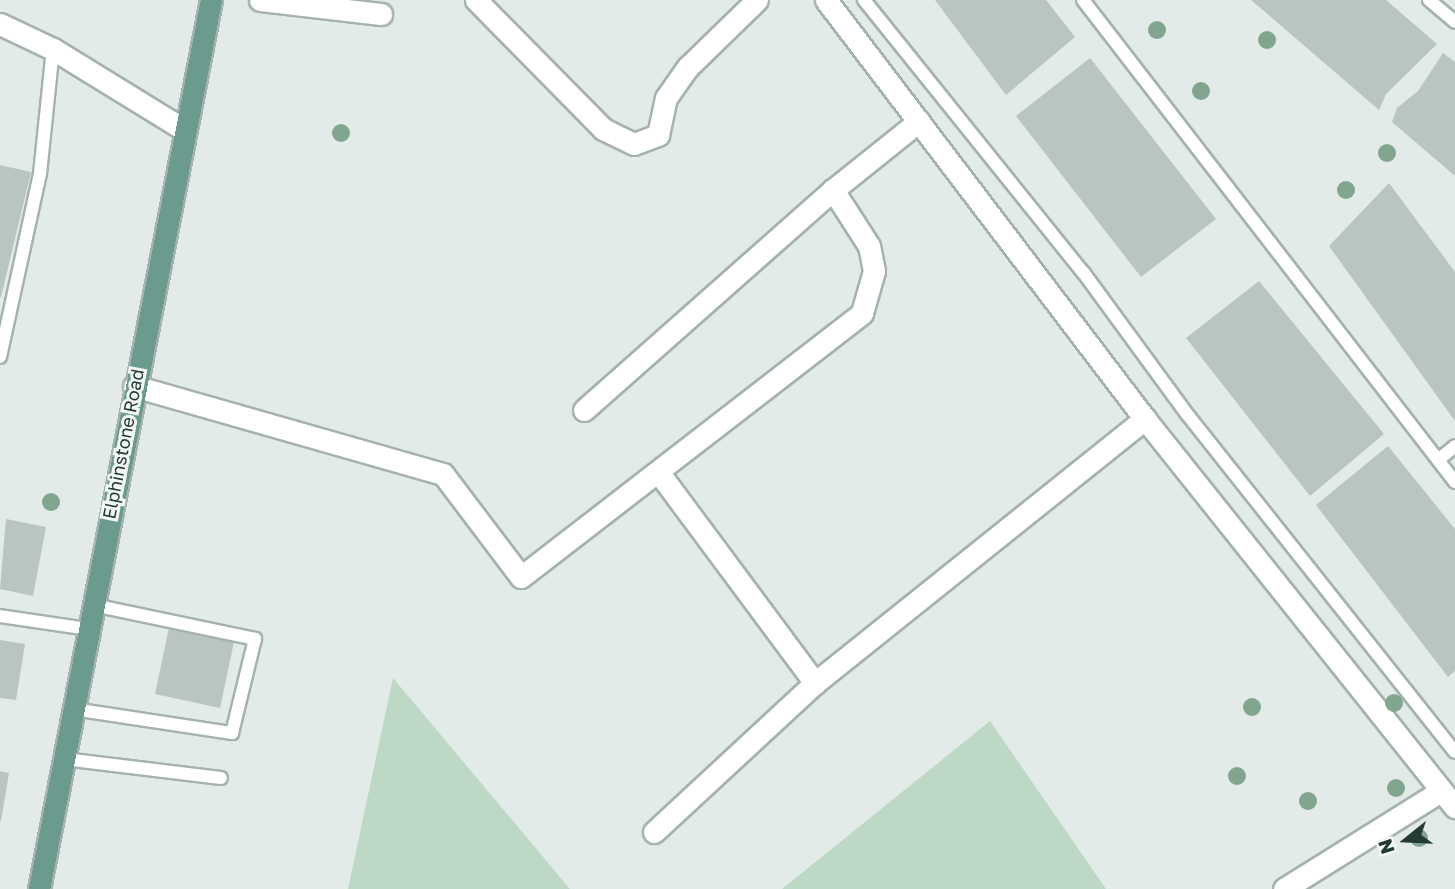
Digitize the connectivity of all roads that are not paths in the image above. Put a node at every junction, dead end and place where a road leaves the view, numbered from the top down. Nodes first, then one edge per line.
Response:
1 (211, 0) edge
2 (260, 0) edge
3 (475, 0) edge
4 (757, 0) edge
5 (826, 0) edge
6 (864, 0) edge
7 (1083, 0) edge
8 (1429, 0) edge
9 (381, 13) dead end
10 (1455, 22) edge
11 (0, 24) edge
12 (53, 49) junction
13 (919, 121) junction
14 (183, 129) junction
15 (833, 190) junction
16 (0, 357) edge
17 (134, 386) junction
18 (584, 410) dead end
19 (1145, 419) junction
20 (1455, 446) edge
21 (1438, 460) junction
22 (659, 473) junction
23 (1455, 482) edge
24 (93, 605) junction
25 (0, 616) edge
26 (88, 629) junction
27 (815, 683) junction
28 (73, 709) junction
29 (1455, 752) edge
30 (64, 759) junction
31 (221, 778) dead end
32 (1441, 791) junction
33 (1455, 808) edge
34 (654, 832) dead end
35 (39, 889) edge
36 (1284, 889) edge

1 - 14 main road, Elphinstone Road
2 - 9 street
3 - 4 street
5 - 13 street
6 - 29 lane
7 - 21 lane
8 - 10 lane
11 - 12 street
12 - 14 street
12 - 16 lane
13 - 15 street
13 - 19 street
14 - 17 main road, Elphinstone Road
15 - 18 street
15 - 22 street
17 - 22 street
17 - 24 main road, Elphinstone Road
19 - 27 street
19 - 32 street
20 - 21 lane
21 - 23 lane
22 - 27 street
24 - 26 main road, Elphinstone Road
24 - 28 lane
25 - 26 lane
26 - 28 main road, Elphinstone Road
27 - 34 street
28 - 30 main road, Elphinstone Road
30 - 31 lane
30 - 35 main road, Elphinstone Road
32 - 33 street
32 - 36 street

